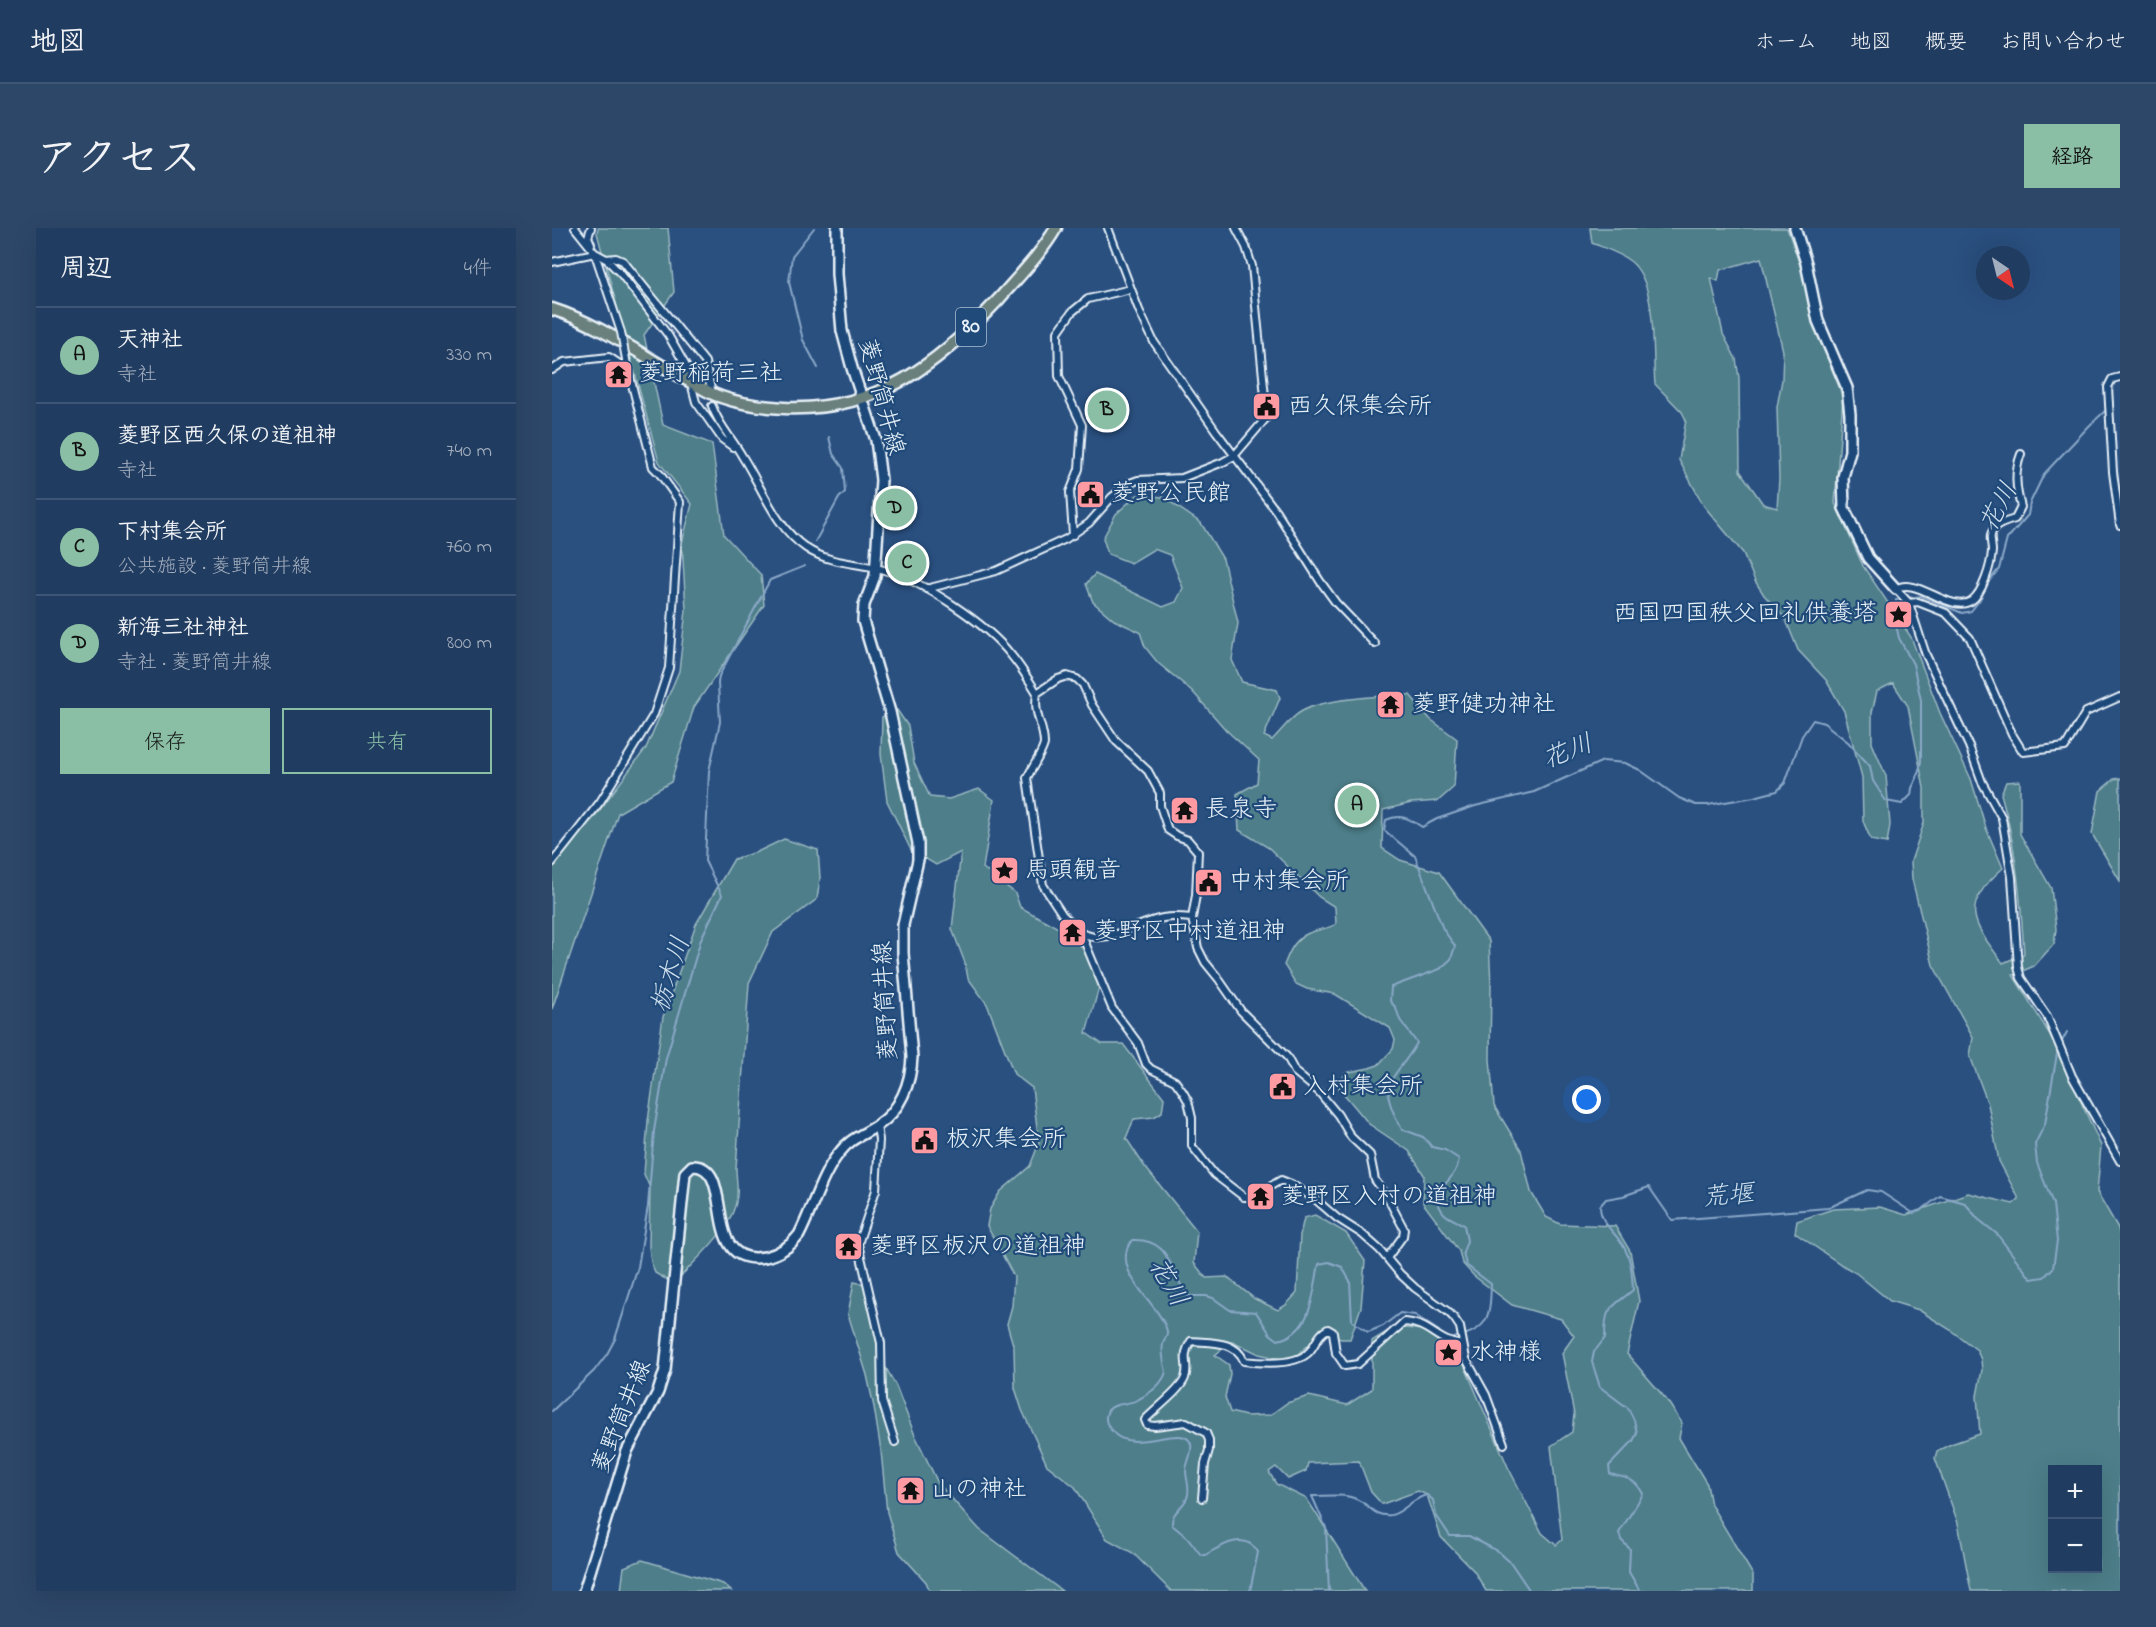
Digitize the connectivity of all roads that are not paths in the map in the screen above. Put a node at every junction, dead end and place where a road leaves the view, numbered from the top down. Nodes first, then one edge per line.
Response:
1 (575, 228) edge
2 (591, 228) edge
3 (837, 228) edge
4 (1056, 228) edge
5 (1108, 228) edge
6 (1236, 228) edge
7 (1795, 228) edge
8 (595, 253) junction
9 (606, 259) junction
10 (552, 261) edge
11 (1131, 289) junction
12 (552, 309) edge
13 (627, 367) junction
14 (552, 370) edge
15 (2120, 377) edge
16 (692, 382) junction
17 (711, 388) dead end
18 (864, 399) junction
19 (712, 406) dead end
20 (741, 454) junction
21 (2021, 454) dead end
22 (1234, 456) junction
23 (2120, 525) edge
24 (1073, 535) junction
25 (876, 567) junction
26 (1896, 589) junction
27 (926, 590) junction
28 (1909, 603) junction
29 (1375, 644) dead end
30 (1037, 693) junction
31 (2120, 697) edge
32 (552, 863) edge
33 (1192, 918) junction
34 (1081, 933) junction
35 (877, 1125) junction
36 (2120, 1161) edge
37 (1387, 1258) junction
38 (1462, 1345) junction
39 (895, 1442) dead end
40 (1504, 1444) dead end
41 (1202, 1498) dead end
42 (584, 1591) edge

1 - 8 street
2 - 8 street
3 - 18 main road, 菱野筒井線
4 - 18 main road, 80
5 - 11 street
6 - 22 street
7 - 26 main road
8 - 9 street
8 - 10 street
8 - 13 street, bridge
9 - 16 street
9 - 17 street
11 - 22 street
11 - 24 street
12 - 16 main road, 80
13 - 14 street
13 - 32 street
15 - 23 street
16 - 18 main road, 80
16 - 20 street
18 - 25 main road, 菱野筒井線
19 - 20 street
20 - 25 street
21 - 26 street
22 - 24 street
22 - 29 street
24 - 27 street
25 - 27 street
25 - 35 main road, 菱野筒井線
26 - 28 street
27 - 30 street
28 - 31 street
28 - 36 street
30 - 33 street
30 - 34 street
33 - 34 street
33 - 37 street
34 - 37 street
35 - 39 street
35 - 42 main road, 菱野筒井線
37 - 38 street
38 - 40 street
38 - 41 street

